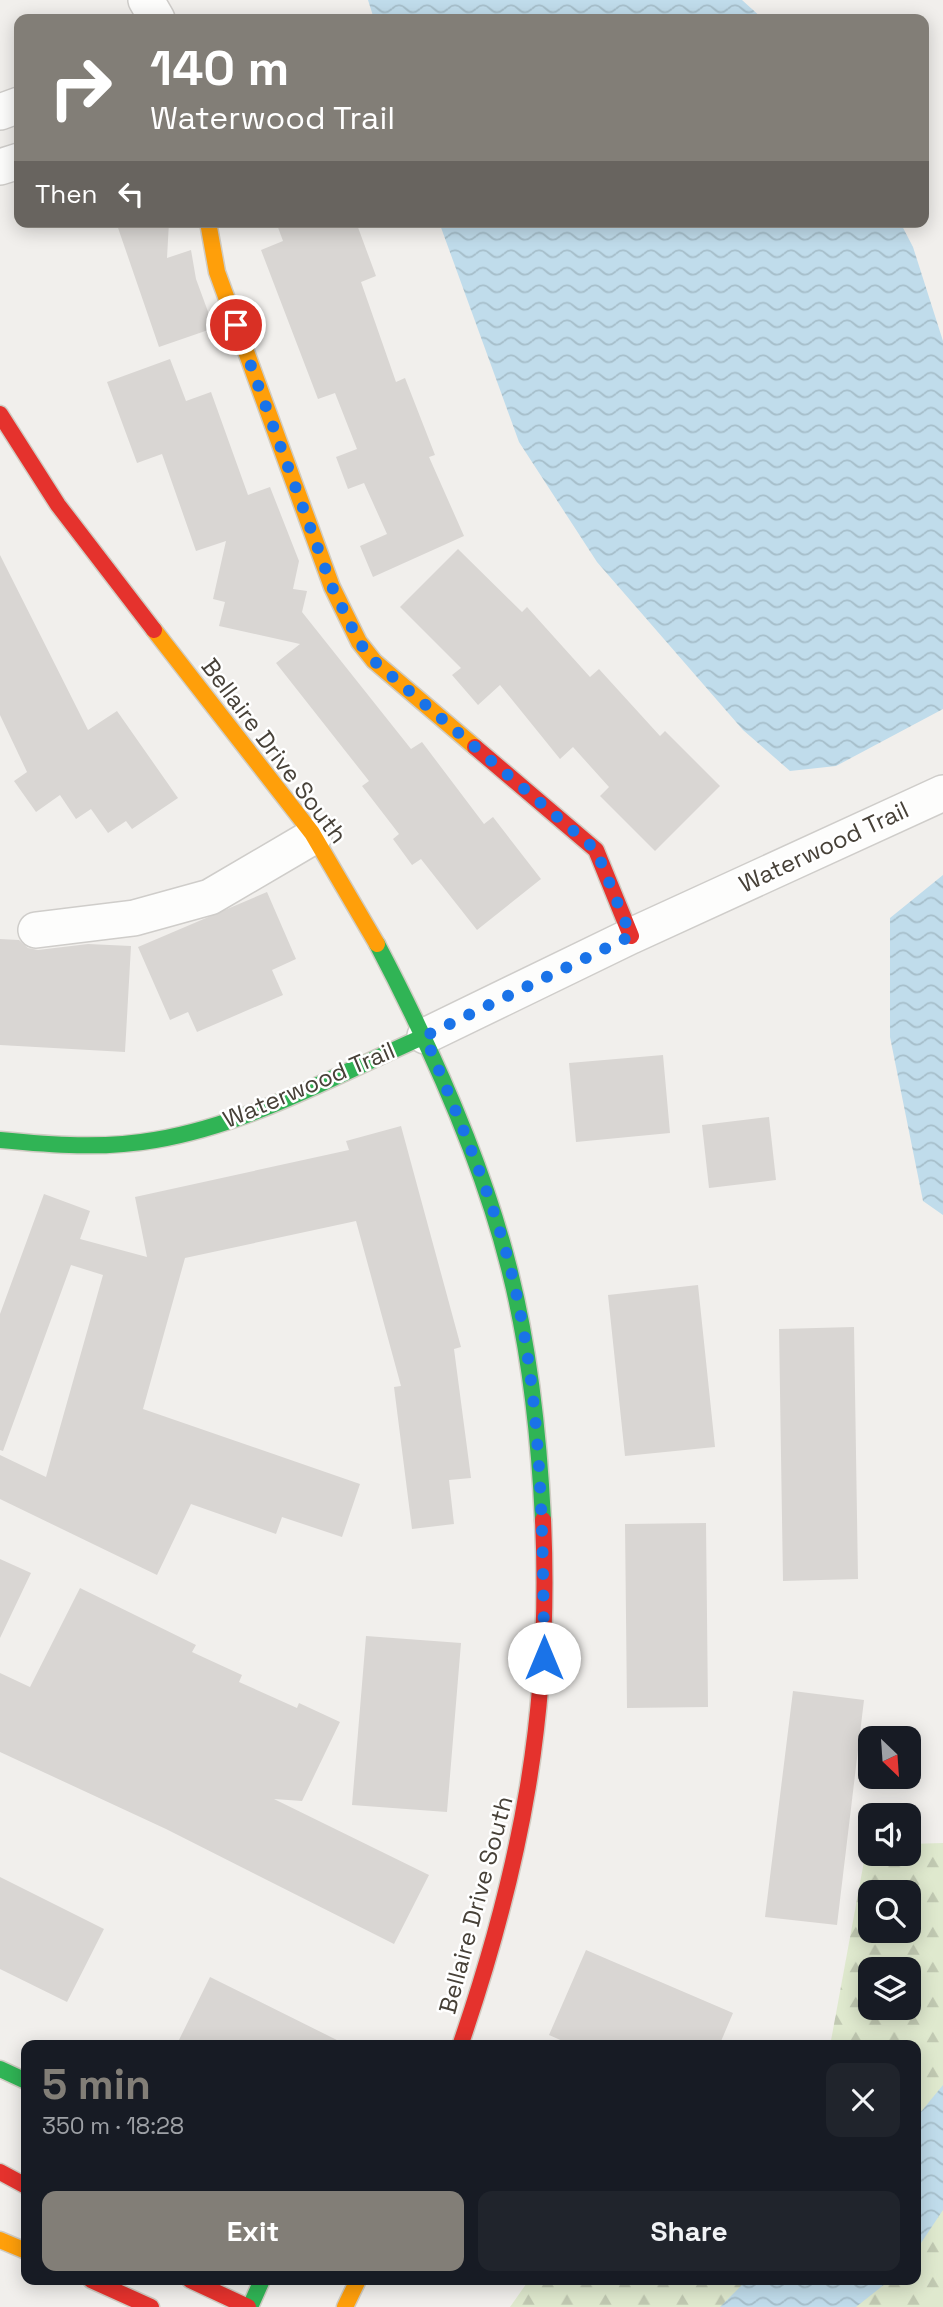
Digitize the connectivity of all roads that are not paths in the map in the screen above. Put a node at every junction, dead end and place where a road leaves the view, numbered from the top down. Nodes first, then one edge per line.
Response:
1 (209, 228) edge
2 (0, 414) edge
3 (943, 793) edge
4 (314, 836) junction
5 (36, 930) dead end
6 (631, 936) junction
7 (425, 1036) junction
8 (0, 1140) edge
9 (462, 2040) edge
10 (0, 2069) edge
11 (21, 2079) edge
12 (0, 2172) edge
13 (21, 2183) edge
14 (0, 2240) edge
15 (21, 2249) edge
16 (102, 2285) edge
17 (201, 2285) edge
18 (260, 2285) edge
19 (356, 2285) edge
20 (146, 2305) edge
21 (249, 2307) edge
22 (345, 2307) edge

1 - 6 main road
2 - 4 main road, Bellaire Drive South
3 - 6 street, Waterwood Trail
4 - 5 street
4 - 7 main road, Bellaire Drive South
6 - 7 street, Waterwood Trail
7 - 8 main road, Waterwood Trail
7 - 9 main road, Bellaire Drive South
10 - 11 main road
12 - 13 main road
14 - 15 main road
16 - 20 main road
17 - 21 main road
18 - 21 main road
19 - 22 main road

